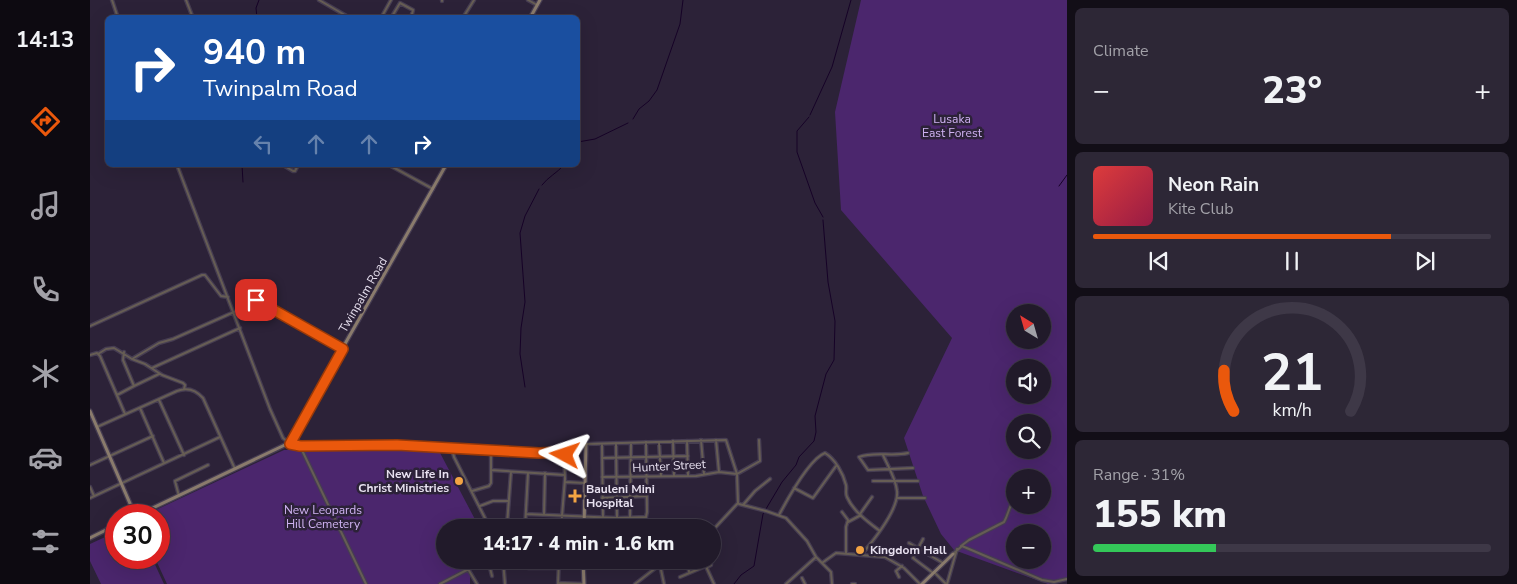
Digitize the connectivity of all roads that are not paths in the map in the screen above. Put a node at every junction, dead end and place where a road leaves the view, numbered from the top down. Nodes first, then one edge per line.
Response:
1 (112, 0) edge
2 (186, 0) edge
3 (319, 0) edge
4 (391, 0) edge
5 (474, 0) edge
6 (528, 0) edge
7 (540, 0) edge
8 (537, 5) junction
9 (117, 15) edge
10 (192, 15) edge
11 (345, 15) edge
12 (383, 15) edge
13 (393, 15) edge
14 (412, 15) edge
15 (465, 15) edge
16 (532, 15) edge
17 (178, 167) edge
18 (286, 167) edge
19 (297, 167) edge
20 (393, 167) edge
21 (445, 167) edge
22 (433, 189) junction
23 (240, 284) dead end
24 (228, 297) junction
25 (234, 312) junction
26 (90, 326) edge
27 (240, 328) junction
28 (343, 349) junction
29 (124, 352) junction
30 (98, 354) junction
31 (90, 355) edge
32 (132, 359) junction
33 (152, 368) junction
34 (160, 373) junction
35 (134, 386) junction
36 (184, 389) junction
37 (117, 395) junction
38 (159, 399) junction
39 (140, 408) junction
40 (90, 411) edge
41 (125, 414) junction
42 (96, 426) junction
43 (90, 427) edge
44 (153, 436) junction
45 (220, 437) junction
46 (701, 440) junction
47 (716, 440) junction
48 (759, 440) dead end
49 (673, 441) junction
50 (687, 441) junction
51 (646, 442) junction
52 (659, 442) junction
53 (289, 443) junction
54 (616, 443) junction
55 (630, 443) junction
56 (586, 444) junction
57 (602, 444) junction
58 (300, 446) junction
59 (452, 448) junction
60 (491, 451) junction
61 (564, 452) junction
62 (908, 453) dead end
63 (184, 454) junction
64 (883, 455) junction
65 (108, 456) junction
66 (646, 456) junction
67 (659, 456) junction
68 (673, 456) junction
69 (688, 456) junction
70 (602, 458) junction
71 (616, 458) junction
72 (630, 458) junction
73 (164, 463) junction
74 (90, 465) edge
75 (208, 465) dead end
76 (836, 466) junction
77 (889, 468) junction
78 (913, 468) dead end
79 (235, 469) junction
80 (491, 470) junction
81 (511, 472) junction
82 (719, 472) junction
83 (528, 473) junction
84 (545, 473) junction
85 (704, 474) junction
86 (737, 474) junction
87 (564, 475) junction
88 (646, 476) junction
89 (661, 476) junction
90 (674, 476) junction
91 (688, 476) junction
92 (602, 477) junction
93 (616, 477) junction
94 (630, 477) junction
95 (770, 480) dead end
96 (893, 480) junction
97 (873, 481) dead end
98 (918, 481) dead end
99 (565, 482) junction
100 (586, 483) junction
101 (121, 484) junction
102 (90, 487) edge
103 (794, 488) junction
104 (472, 491) junction
105 (94, 496) junction
106 (179, 496) junction
107 (647, 496) junction
108 (872, 497) dead end
109 (90, 498) edge
110 (602, 498) junction
111 (617, 498) junction
112 (631, 498) junction
113 (897, 498) junction
114 (925, 498) dead end
115 (509, 501) junction
116 (131, 504) edge
117 (161, 504) edge
118 (738, 504) junction
119 (743, 505) junction
120 (480, 506) junction
121 (842, 512) dead end
122 (526, 514) junction
123 (544, 514) junction
124 (1008, 514) edge
125 (562, 515) junction
126 (779, 515) junction
127 (860, 515) junction
128 (585, 517) junction
129 (646, 517) joint
130 (603, 518) junction
131 (617, 518) junction
132 (630, 518) junction
133 (486, 519) edge
134 (508, 519) edge
135 (526, 519) edge
136 (562, 519) edge
137 (721, 522) edge
138 (848, 522) junction
139 (105, 530) edge
140 (880, 530) junction
141 (90, 538) edge
142 (924, 539) dead end
143 (908, 543) dead end
144 (961, 546) junction
145 (918, 548) junction
146 (957, 549) junction
147 (846, 554) junction
148 (862, 554) junction
149 (953, 554) joint
150 (816, 557) junction
151 (822, 563) junction
152 (943, 563) junction
153 (902, 566) junction
154 (468, 569) joint
155 (490, 569) edge
156 (504, 569) edge
157 (558, 569) edge
158 (584, 569) edge
159 (655, 569) edge
160 (661, 569) edge
161 (690, 569) edge
162 (700, 569) edge
163 (707, 569) edge
164 (690, 572) junction
165 (934, 573) junction
166 (492, 576) dead end
167 (680, 577) dead end
168 (899, 577) dead end
169 (802, 578) dead end
170 (1067, 579) edge
171 (558, 583) edge
172 (366, 584) edge
173 (440, 584) edge
174 (477, 584) edge
175 (505, 584) edge
176 (584, 584) edge
177 (635, 584) edge
178 (664, 584) edge
179 (714, 584) edge
180 (786, 584) edge
181 (805, 584) edge
182 (832, 584) edge
183 (922, 584) edge
184 (948, 584) edge

1 - 9 street
2 - 10 street
3 - 11 street
4 - 12 street
5 - 15 street
6 - 8 street
7 - 8 street
8 - 16 street
13 - 14 street
17 - 24 street
18 - 19 street
20 - 22 street
21 - 22 street, Twinpalm Road
22 - 28 street, Twinpalm Road
23 - 28 street
24 - 25 street
24 - 26 street
25 - 27 street
25 - 32 street
27 - 33 street
27 - 53 street
28 - 53 street, Twinpalm Road
29 - 30 street
29 - 32 street
29 - 35 street
30 - 31 street
30 - 37 street
32 - 33 street
33 - 34 street
34 - 35 street
34 - 36 street
35 - 37 street
36 - 38 street
36 - 45 street
37 - 41 street
38 - 39 street
38 - 63 street
39 - 41 street
39 - 44 street
40 - 42 street
41 - 42 street
42 - 43 street
42 - 65 street
44 - 65 street
44 - 73 street
45 - 63 street
45 - 79 street
46 - 47 street
46 - 50 street
46 - 85 street
47 - 82 street
47 - 86 street
48 - 86 street
49 - 50 street
49 - 52 street
49 - 68 street
50 - 69 street
51 - 52 street
51 - 55 street
51 - 66 street
52 - 67 street
53 - 58 street
53 - 79 street
54 - 55 street
54 - 57 street
54 - 71 street
55 - 72 street
56 - 57 street
56 - 61 street
56 - 100 street
57 - 70 street
58 - 59 street
58 - 172 street
59 - 60 street
59 - 104 street
60 - 61 street
60 - 80 street
61 - 87 street
62 - 64 street
63 - 73 street
64 - 77 street
64 - 77 street
65 - 74 street
65 - 101 street
66 - 67 street
66 - 72 street
66 - 88 street
67 - 68 street
67 - 89 street
68 - 69 street
68 - 90 street
69 - 91 street
70 - 71 street
70 - 92 street
71 - 72 street
71 - 93 street
72 - 94 street
73 - 101 street
75 - 106 street
76 - 103 street
76 - 103 street
76 - 127 street
77 - 78 street
77 - 96 street
79 - 106 street
80 - 81 street
80 - 104 street
81 - 83 street
81 - 115 street
82 - 85 street, Hunter Street
82 - 86 street, Hunter Street
83 - 84 street
83 - 122 street
84 - 87 street
84 - 123 street
85 - 91 street, Hunter Street
86 - 118 street
87 - 99 street
88 - 89 street, Hunter Street
88 - 94 street, Hunter Street
88 - 107 street
89 - 90 street, Hunter Street
90 - 91 street, Hunter Street
92 - 93 street, Hunter Street
92 - 110 street
93 - 94 street, Hunter Street
93 - 111 street
94 - 112 street
95 - 119 street
96 - 97 street
96 - 98 street
96 - 113 street
99 - 100 street
99 - 125 street
100 - 128 street
101 - 105 street
101 - 116 street
102 - 105 street
103 - 126 street
104 - 120 street
105 - 109 street
106 - 117 street
107 - 112 street
107 - 129 street
108 - 127 street
110 - 111 street
110 - 130 street
111 - 112 street
111 - 131 street
112 - 132 street
113 - 114 street
113 - 140 street
115 - 120 street
115 - 134 street
118 - 119 street
118 - 137 street
119 - 126 street
120 - 133 street
121 - 138 street
122 - 123 street
122 - 135 street
123 - 125 street
124 - 144 street
125 - 128 street
125 - 136 street
126 - 150 street
127 - 138 street
127 - 140 street
128 - 130 street
129 - 132 street
130 - 131 street
131 - 132 street
138 - 147 street
139 - 141 street
140 - 148 street
142 - 145 street
143 - 145 street
144 - 146 street
144 - 170 street
145 - 152 street
145 - 165 street
146 - 149 street
146 - 184 street
147 - 148 street
147 - 151 street
148 - 153 street
149 - 152 street
150 - 151 street
150 - 180 street
151 - 182 street
152 - 165 street
153 - 168 street
153 - 183 street
154 - 173 street
154 - 174 street
155 - 166 street
156 - 175 street
157 - 171 street
158 - 176 street
159 - 177 street
160 - 178 street
161 - 164 street
162 - 164 street
163 - 179 street
164 - 167 street
165 - 183 street
165 - 184 street
169 - 181 street
171 - 176 street

